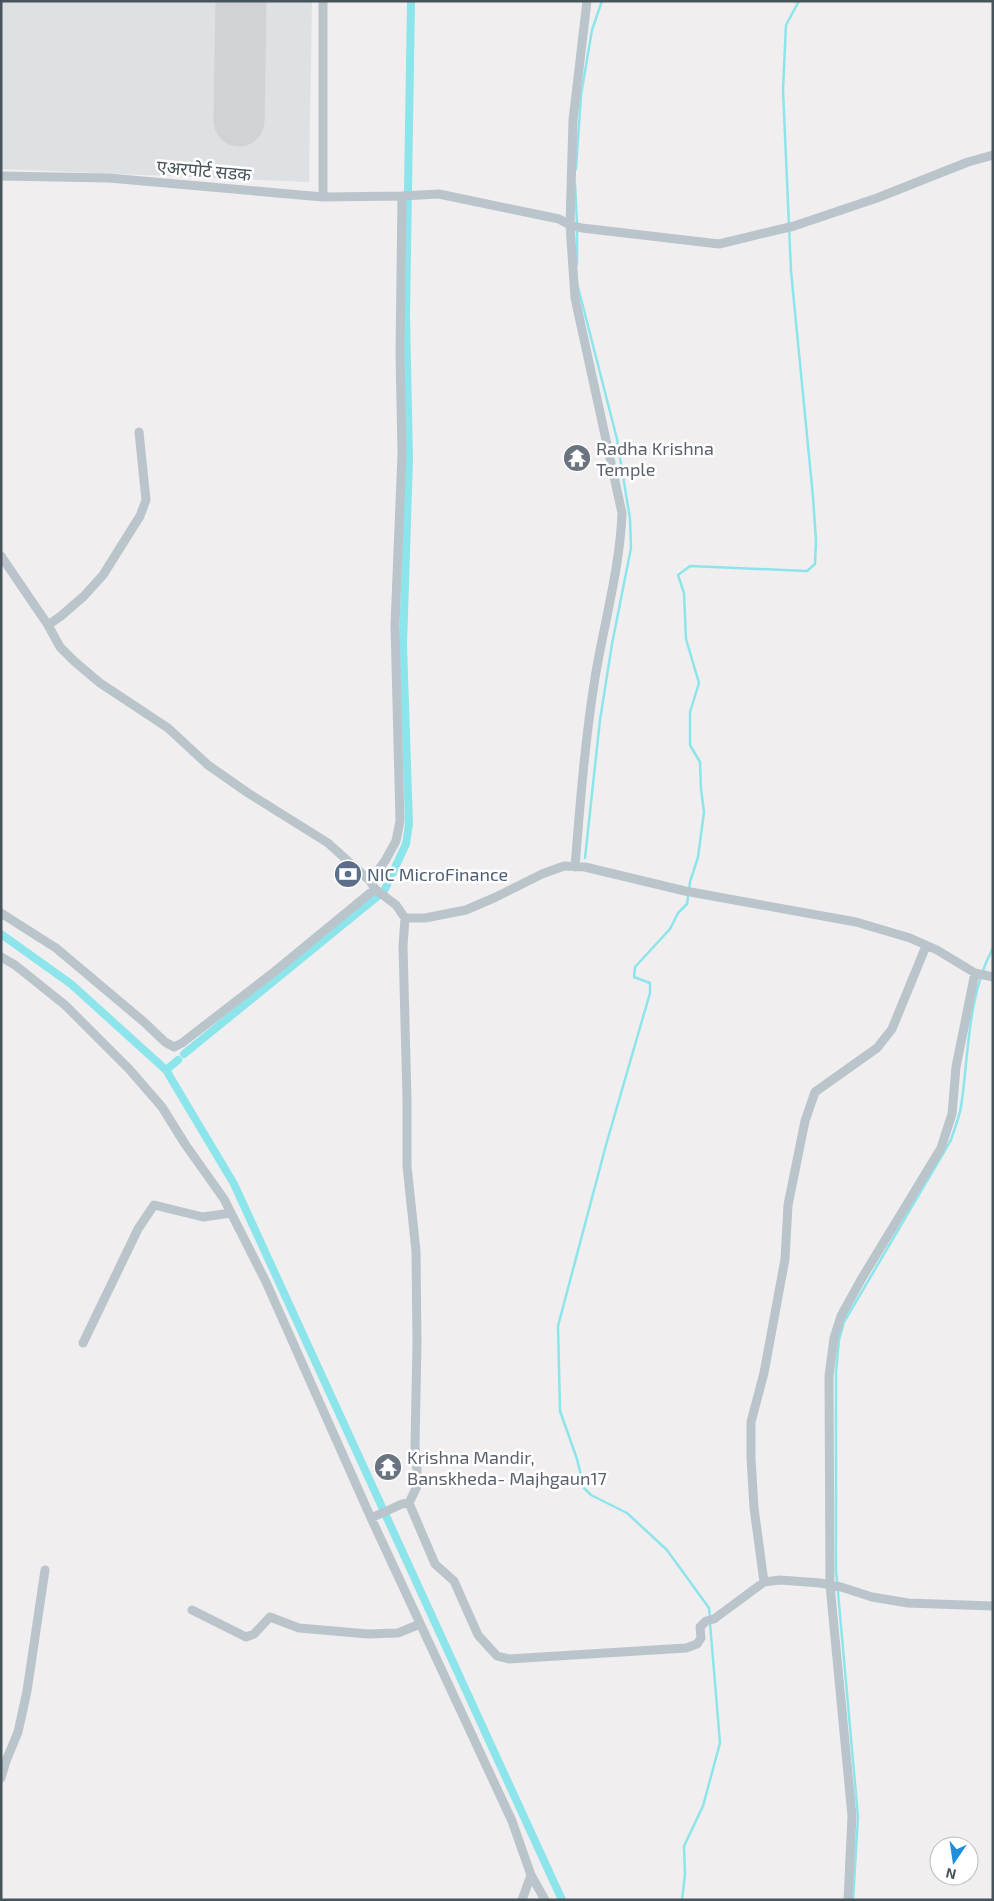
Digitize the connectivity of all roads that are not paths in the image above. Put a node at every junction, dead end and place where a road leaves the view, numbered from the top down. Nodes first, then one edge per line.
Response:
1 (323, 1) edge
2 (587, 1) edge
3 (993, 155) edge
4 (1, 176) edge
5 (406, 196) junction
6 (323, 197) junction
7 (575, 226) junction
8 (139, 432) dead end
9 (1, 556) edge
10 (48, 625) junction
11 (575, 867) junction
12 (370, 881) junction
13 (375, 889) junction
14 (1, 913) edge
15 (405, 918) junction
16 (926, 946) junction
17 (1, 957) edge
18 (975, 973) junction
19 (989, 977) edge
20 (993, 983) edge
21 (231, 1213) junction
22 (83, 1344) dead end
23 (404, 1504) junction
24 (371, 1518) junction
25 (46, 1570) dead end
26 (764, 1582) junction
27 (835, 1586) junction
28 (993, 1606) edge
29 (192, 1610) dead end
30 (420, 1624) junction
31 (1, 1778) edge
32 (531, 1875) junction
33 (522, 1900) edge
34 (546, 1900) edge
35 (848, 1900) edge

1 - 6 street
2 - 7 street
3 - 7 street, एअरपोर्ट सडक
4 - 6 street, एअरपोर्ट सडक
5 - 6 street, एअरपोर्ट सडक
5 - 7 street, एअरपोर्ट सडक
5 - 12 street
7 - 11 street
8 - 10 street
9 - 10 street
10 - 12 street
11 - 15 street
11 - 16 street
12 - 13 street
13 - 14 street
13 - 15 street
15 - 23 street
16 - 18 street
16 - 26 street
17 - 21 street
18 - 19 street
18 - 27 street
19 - 20 street
21 - 22 street
21 - 24 street
23 - 24 street
23 - 26 street
24 - 30 street
25 - 31 street
26 - 27 street
27 - 28 street
27 - 35 street
29 - 30 street
30 - 32 street
32 - 33 street
32 - 34 street

